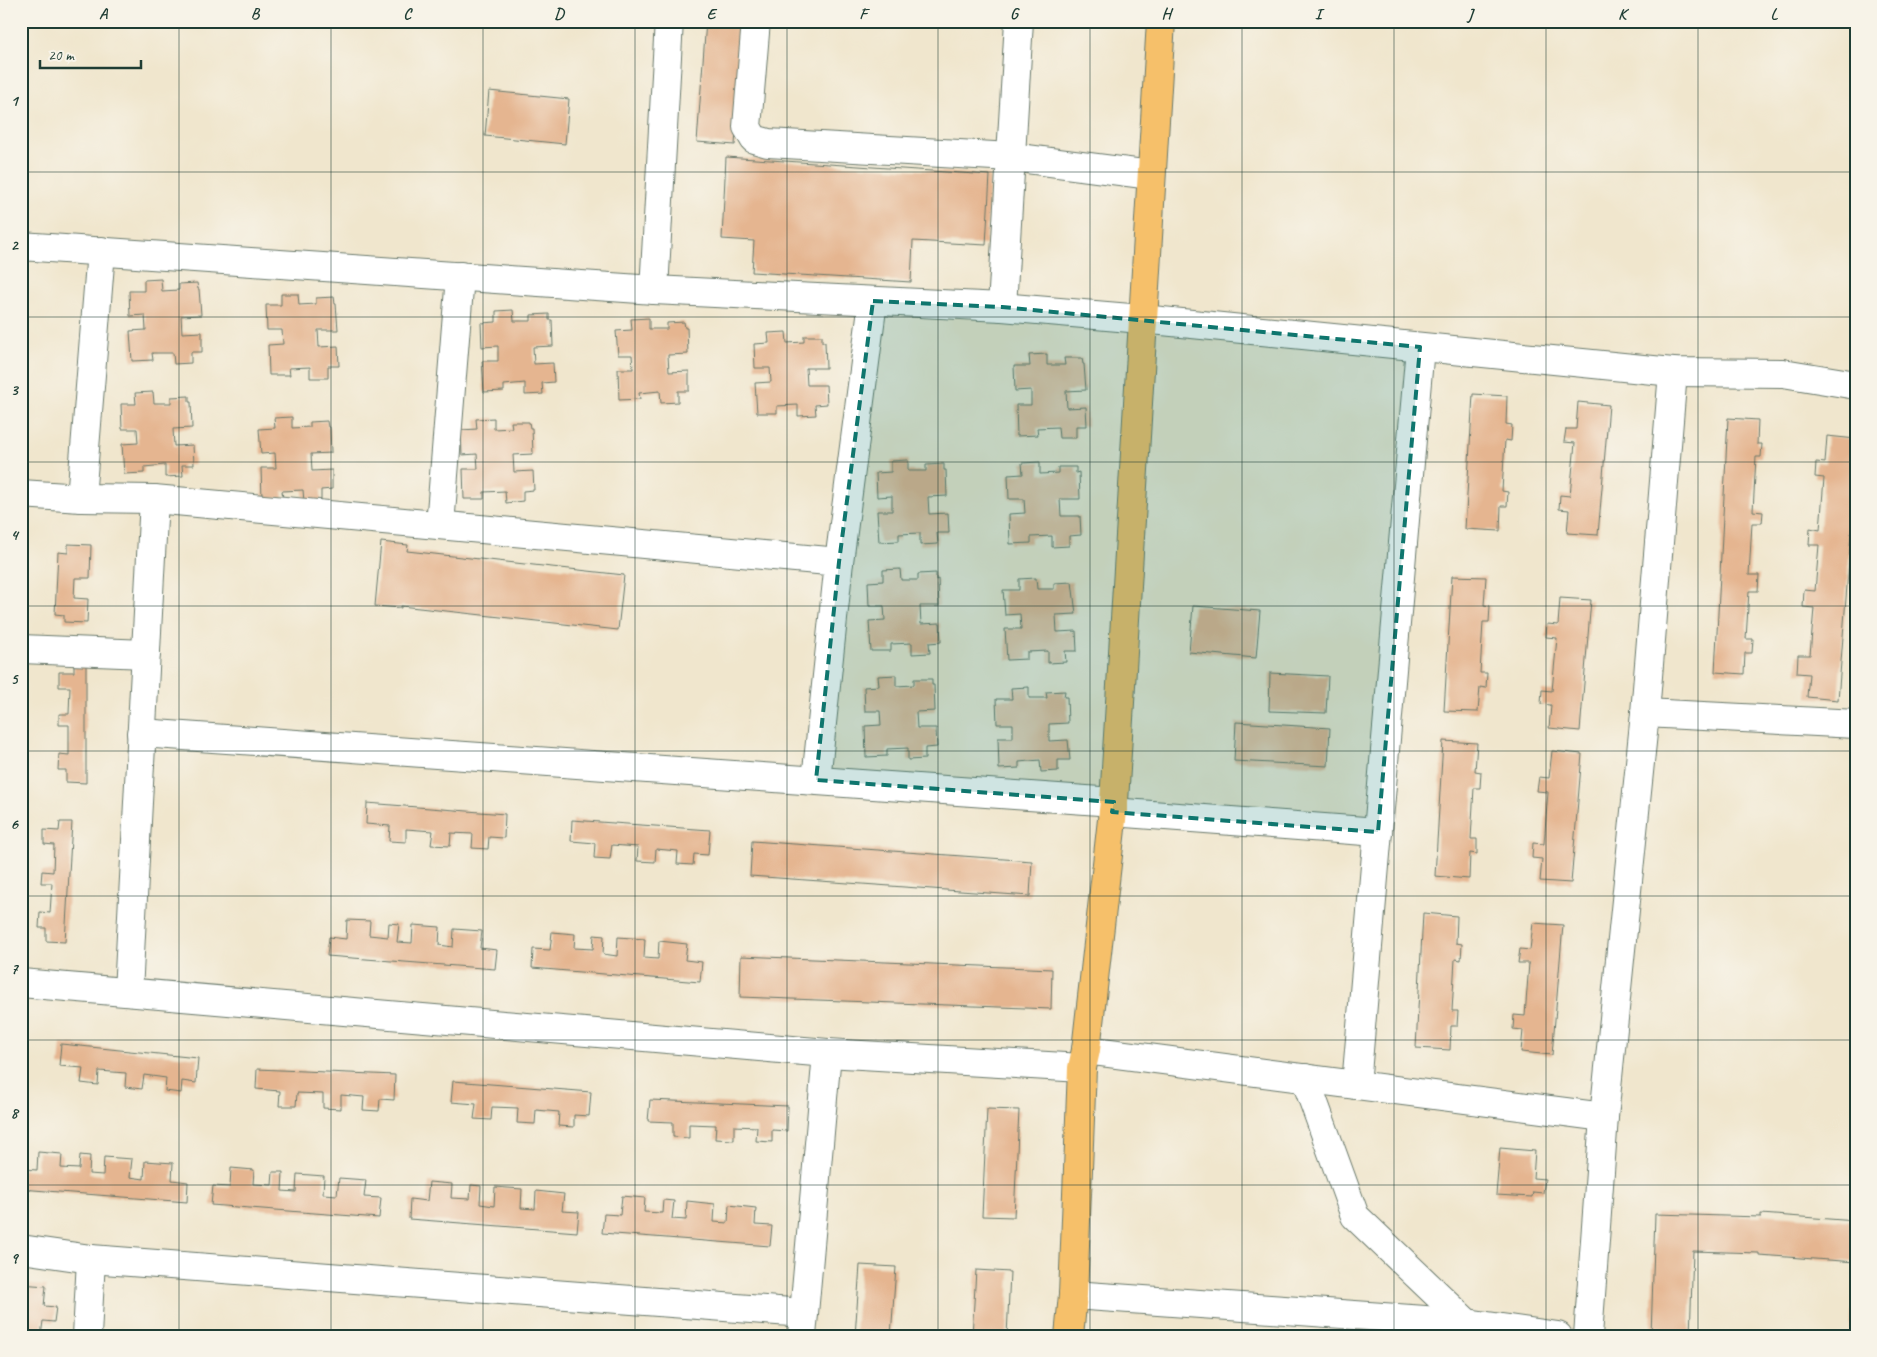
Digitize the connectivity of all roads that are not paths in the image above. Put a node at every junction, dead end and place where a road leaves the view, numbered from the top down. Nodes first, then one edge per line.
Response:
1 (669, 21) edge
2 (756, 21) edge
3 (1019, 21) edge
4 (1161, 21) edge
5 (1011, 157) junction
6 (1151, 175) junction
7 (21, 246) edge
8 (101, 251) junction
9 (460, 276) junction
10 (654, 290) junction
11 (873, 301) junction
12 (1002, 307) junction
13 (1142, 319) junction
14 (1420, 347) junction
15 (1673, 372) junction
16 (1856, 385) edge
17 (21, 494) edge
18 (82, 498) junction
19 (154, 499) junction
20 (440, 525) junction
21 (839, 562) junction
22 (21, 649) edge
23 (146, 654) junction
24 (1645, 713) junction
25 (1856, 724) edge
26 (142, 733) junction
27 (816, 780) junction
28 (1113, 807) junction
29 (1378, 832) junction
30 (21, 983) edge
31 (128, 992) junction
32 (827, 1053) junction
33 (1084, 1059) junction
34 (1305, 1078) junction
35 (1356, 1085) junction
36 (1604, 1117) junction
37 (21, 1249) edge
38 (91, 1259) junction
39 (1073, 1295) junction
40 (803, 1324) edge
41 (1467, 1324) junction
42 (87, 1336) edge
43 (1069, 1336) edge
44 (1558, 1336) edge
45 (1588, 1336) edge

1 - 10 street
2 - 5 street
3 - 5 street
4 - 6 main road
5 - 6 street
5 - 12 street
6 - 13 main road
7 - 8 street
8 - 9 street
8 - 18 street
9 - 10 street
9 - 20 street
10 - 11 street
11 - 12 street
11 - 21 street
12 - 13 street
13 - 14 street
13 - 28 main road
14 - 15 street
14 - 29 street
15 - 16 street
15 - 24 street
17 - 18 street
18 - 19 street
19 - 20 street
19 - 23 street
20 - 21 street
21 - 27 street
22 - 23 street
23 - 26 street
24 - 25 street
24 - 36 street
26 - 27 street
26 - 31 street
27 - 28 street
28 - 29 street
28 - 33 main road
29 - 35 street
30 - 31 street
31 - 32 street
32 - 33 street
32 - 40 street
33 - 34 street
33 - 39 main road
34 - 35 street
34 - 41 street
35 - 36 street
36 - 45 street
37 - 38 street
38 - 40 street
38 - 42 street
39 - 41 street
39 - 43 main road
41 - 44 street

